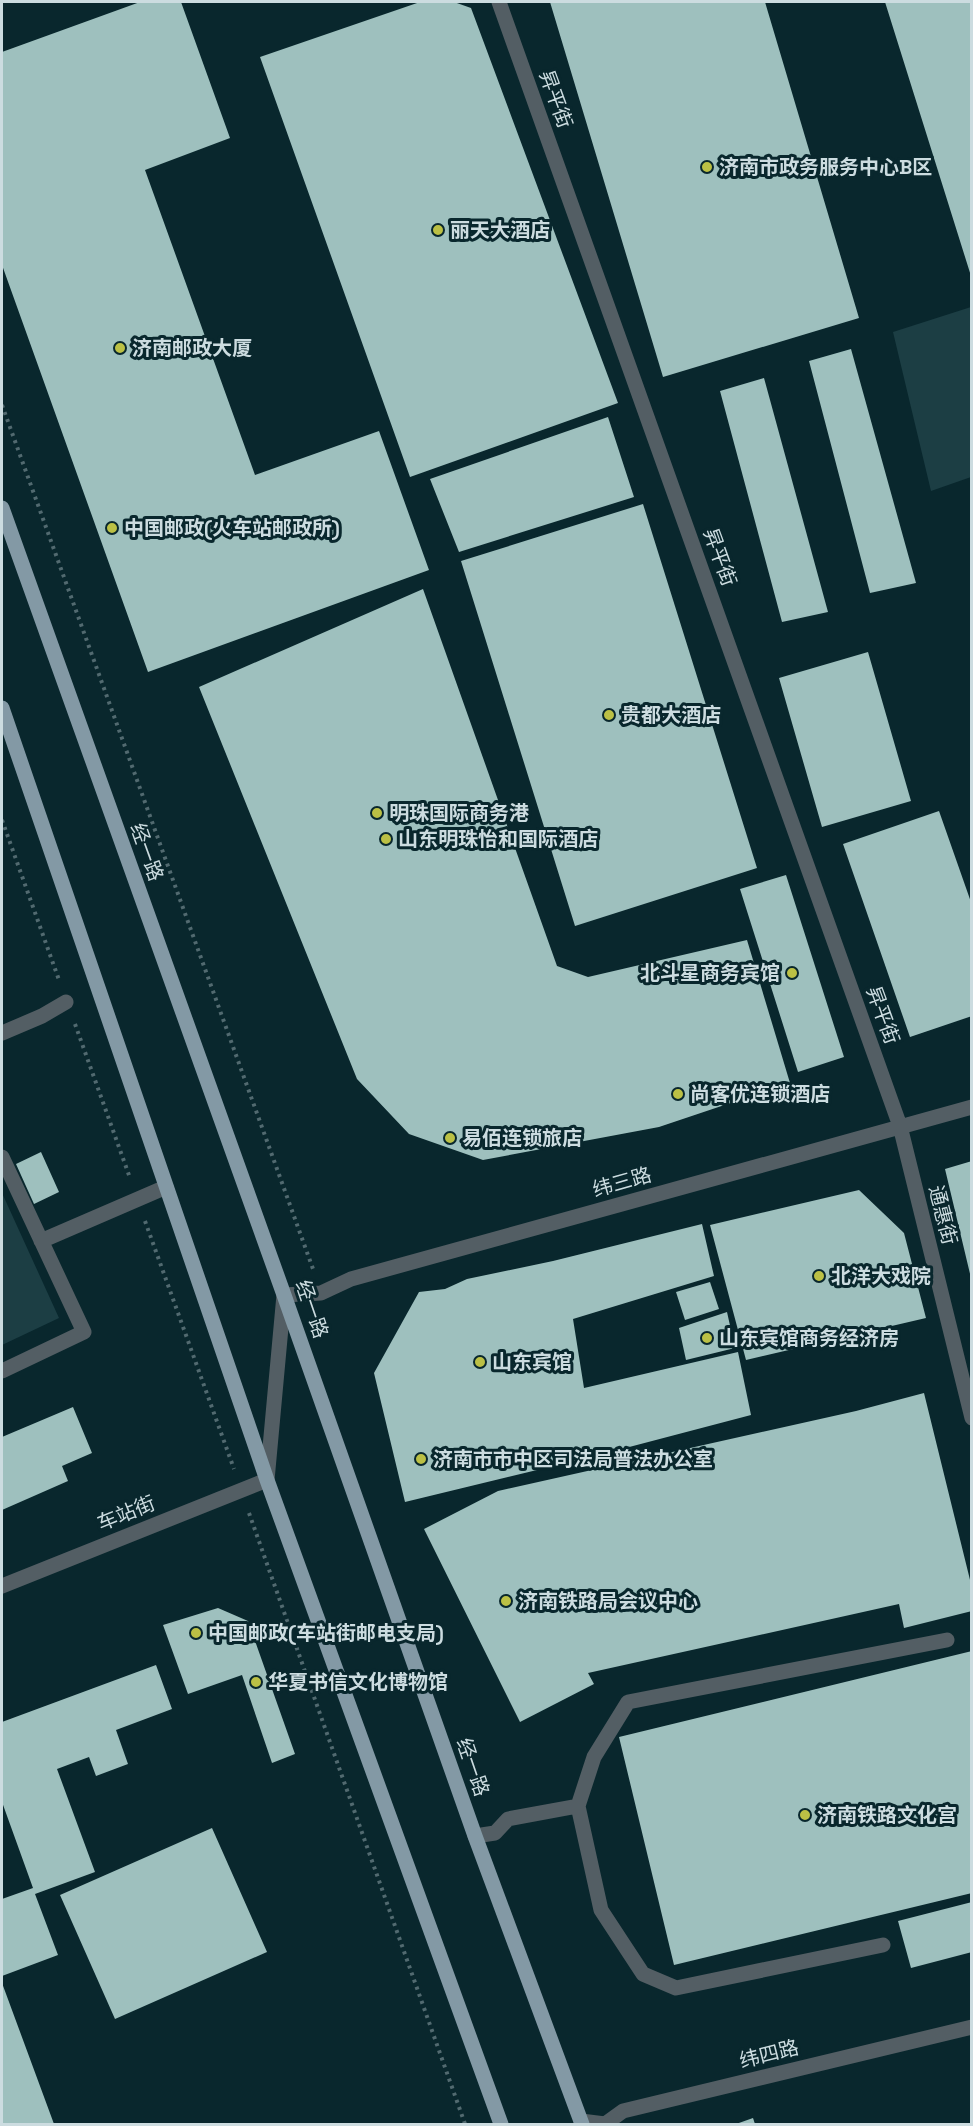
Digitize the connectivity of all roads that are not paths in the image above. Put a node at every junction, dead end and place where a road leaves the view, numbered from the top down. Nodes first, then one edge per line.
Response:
1 (499, 2) edge
2 (2, 507) edge
3 (2, 708) edge
4 (66, 1002) dead end
5 (2, 1033) edge
6 (972, 1107) edge
7 (900, 1126) junction
8 (2, 1157) edge
9 (166, 1187) junction
10 (42, 1241) junction
11 (285, 1295) junction
12 (2, 1371) edge
13 (972, 1418) edge
14 (267, 1480) junction
15 (2, 1586) edge
16 (947, 1640) dead end
17 (579, 1806) junction
18 (475, 1836) junction
19 (883, 1945) dead end
20 (972, 2026) edge
21 (581, 2123) edge
22 (501, 2124) edge

1 - 7 street, 昇平街
2 - 11 main road, 经一路
3 - 9 main road
4 - 5 street
6 - 7 street, 纬三路
7 - 11 street, 纬三路
7 - 13 street, 通惠街
8 - 10 street
9 - 10 street
9 - 14 main road
10 - 12 street
11 - 14 street
11 - 18 main road, 经一路
14 - 15 street, 车站街
14 - 22 main road
16 - 17 street
17 - 18 street
17 - 19 street
18 - 21 main road, 经一路
20 - 21 street, 纬四路

